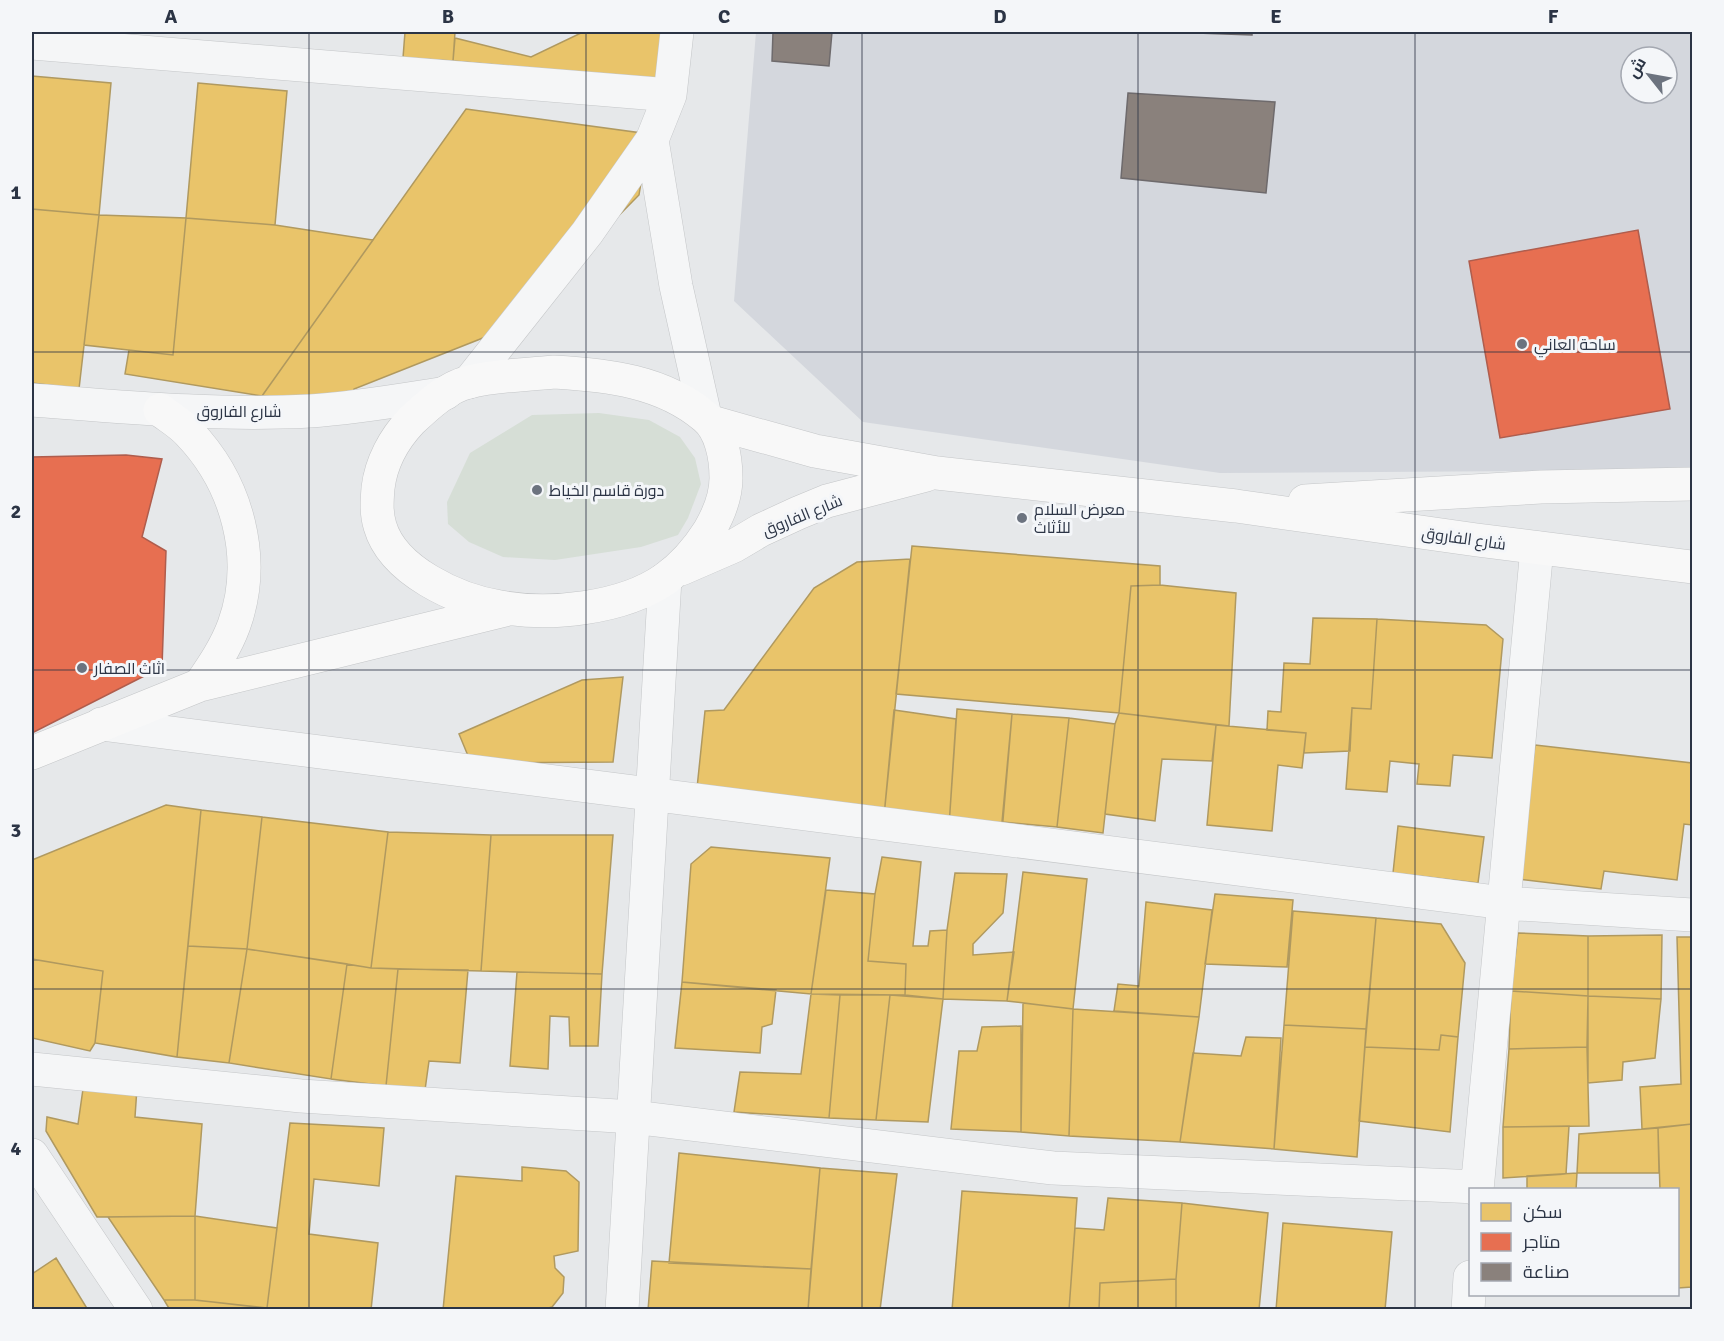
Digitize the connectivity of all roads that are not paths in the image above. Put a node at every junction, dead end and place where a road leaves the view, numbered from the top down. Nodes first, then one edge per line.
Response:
1 (677, 32) edge
2 (32, 43) edge
3 (670, 94) junction
4 (652, 140) junction
5 (457, 387) junction
6 (32, 400) edge
7 (160, 410) junction
8 (708, 419) junction
9 (937, 473) junction
10 (1692, 484) edge
11 (1236, 506) junction
12 (1537, 548) junction
13 (1692, 567) edge
14 (669, 576) junction
15 (512, 608) junction
16 (200, 685) junction
17 (101, 724) junction
18 (32, 753) edge
19 (652, 795) junction
20 (1504, 903) junction
21 (1692, 915) edge
22 (32, 1069) edge
23 (633, 1117) junction
24 (32, 1155) edge
25 (1477, 1188) edge
26 (1469, 1294) edge
27 (136, 1310) edge
28 (622, 1310) edge
29 (1468, 1310) edge

1 - 3 street
2 - 3 street
3 - 4 street
4 - 5 street
4 - 8 street
5 - 7 street, شارع الفاروق
5 - 8 main road, شارع الفاروق
5 - 15 main road, شارع الفاروق
6 - 7 street, شارع الفاروق
7 - 16 main road
8 - 9 main road, شارع الفاروق
8 - 14 main road, شارع الفاروق
9 - 11 main road, شارع الفاروق
9 - 14 main road, شارع الفاروق
10 - 11 main road, شارع الفاروق
11 - 12 main road, شارع الفاروق
12 - 13 main road, شارع الفاروق
12 - 20 street
14 - 15 main road, شارع الفاروق
14 - 19 street
15 - 16 main road
16 - 17 main road
17 - 18 main road
17 - 19 street
19 - 20 street
19 - 23 street
20 - 21 street
20 - 25 street
22 - 23 street
23 - 25 street
23 - 28 street
24 - 27 street
26 - 29 street

